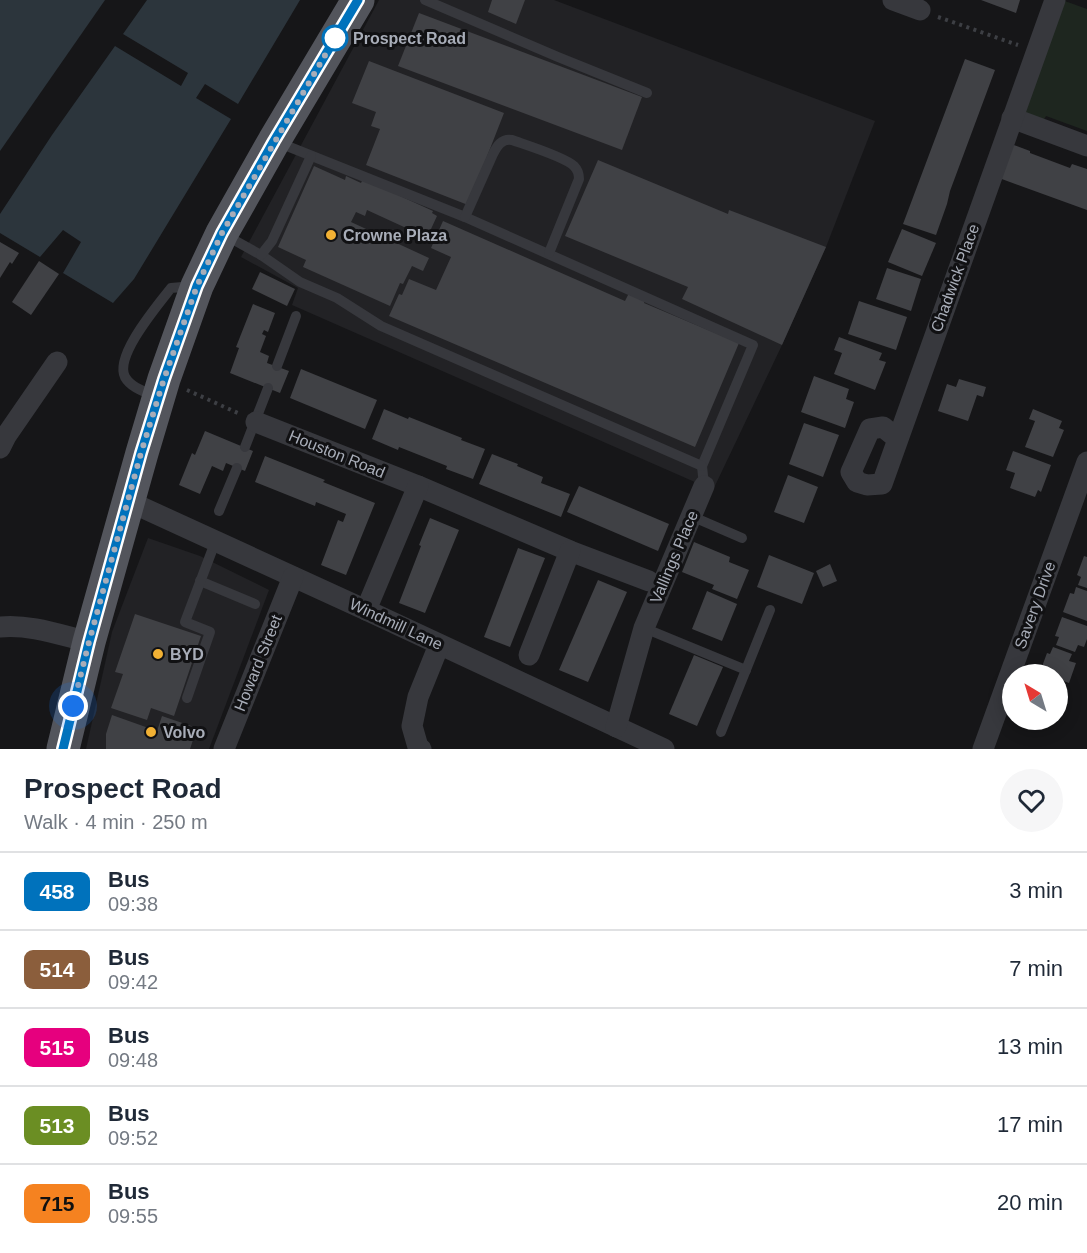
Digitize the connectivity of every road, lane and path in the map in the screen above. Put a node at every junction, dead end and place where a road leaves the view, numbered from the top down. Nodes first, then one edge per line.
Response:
1 (358, 0) edge
2 (425, 0) edge
3 (893, 0) edge
4 (1055, 0) edge
5 (920, 10) joint
6 (1036, 51) junction
7 (647, 93) dead end
8 (1012, 118) junction
9 (274, 141) junction
10 (1087, 146) edge
11 (311, 156) junction
12 (465, 217) junction
13 (222, 233) junction
14 (549, 253) junction
15 (261, 255) junction
16 (197, 286) junction
17 (296, 316) dead end
18 (57, 362) dead end
19 (277, 366) dead end
20 (161, 388) junction
21 (268, 388) dead end
22 (256, 422) junction
23 (898, 439) dead end
24 (245, 447) dead end
25 (0, 448) edge
26 (237, 468) dead end
27 (1086, 470) edge
28 (703, 476) junction
29 (417, 486) junction
30 (128, 501) junction
31 (219, 511) dead end
32 (691, 516) junction
33 (742, 538) dead end
34 (216, 540) junction
35 (570, 551) junction
36 (293, 577) junction
37 (200, 581) junction
38 (649, 581) dead end
39 (255, 604) dead end
40 (366, 610) junction
41 (770, 610) dead end
42 (0, 627) edge
43 (644, 628) junction
44 (89, 642) junction
45 (439, 645) junction
46 (529, 656) dead end
47 (746, 670) junction
48 (187, 698) dead end
49 (616, 727) junction
50 (721, 732) dead end
51 (418, 748) edge
52 (63, 749) edge
53 (224, 749) edge
54 (664, 749) edge
55 (983, 749) edge

1 - 9 main road
2 - 7 lane
3 - 5 street
4 - 6 street, Chadwick Place
5 - 6 path
6 - 8 street, Chadwick Place
8 - 10 street
8 - 23 street, Chadwick Place
9 - 11 lane
9 - 13 main road
11 - 12 lane
11 - 15 lane
12 - 14 lane
12 - 14 lane
13 - 15 lane
13 - 16 main road
14 - 28 lane
15 - 28 lane
16 - 20 main road
16 - 20 lane
17 - 19 lane
18 - 25 street
20 - 22 path
20 - 30 main road
21 - 22 lane
22 - 24 lane
22 - 29 street, Houston Road
26 - 31 lane
27 - 55 street, Savery Drive
28 - 32 street, Vallings Place
29 - 35 street, Houston Road
29 - 40 street
30 - 34 street, Windmill Lane
30 - 44 main road
32 - 33 lane
32 - 43 street, Vallings Place
34 - 36 street, Windmill Lane
34 - 37 lane
35 - 38 street, Houston Road
35 - 46 street
36 - 40 street, Windmill Lane
36 - 53 street, Howard Street
37 - 39 lane
37 - 48 lane
40 - 45 street, Windmill Lane
41 - 47 lane
42 - 44 street
43 - 47 lane
43 - 49 street, Vallings Place
44 - 52 main road
45 - 49 street, Windmill Lane
45 - 51 street
47 - 50 lane
49 - 54 street, Windmill Lane

